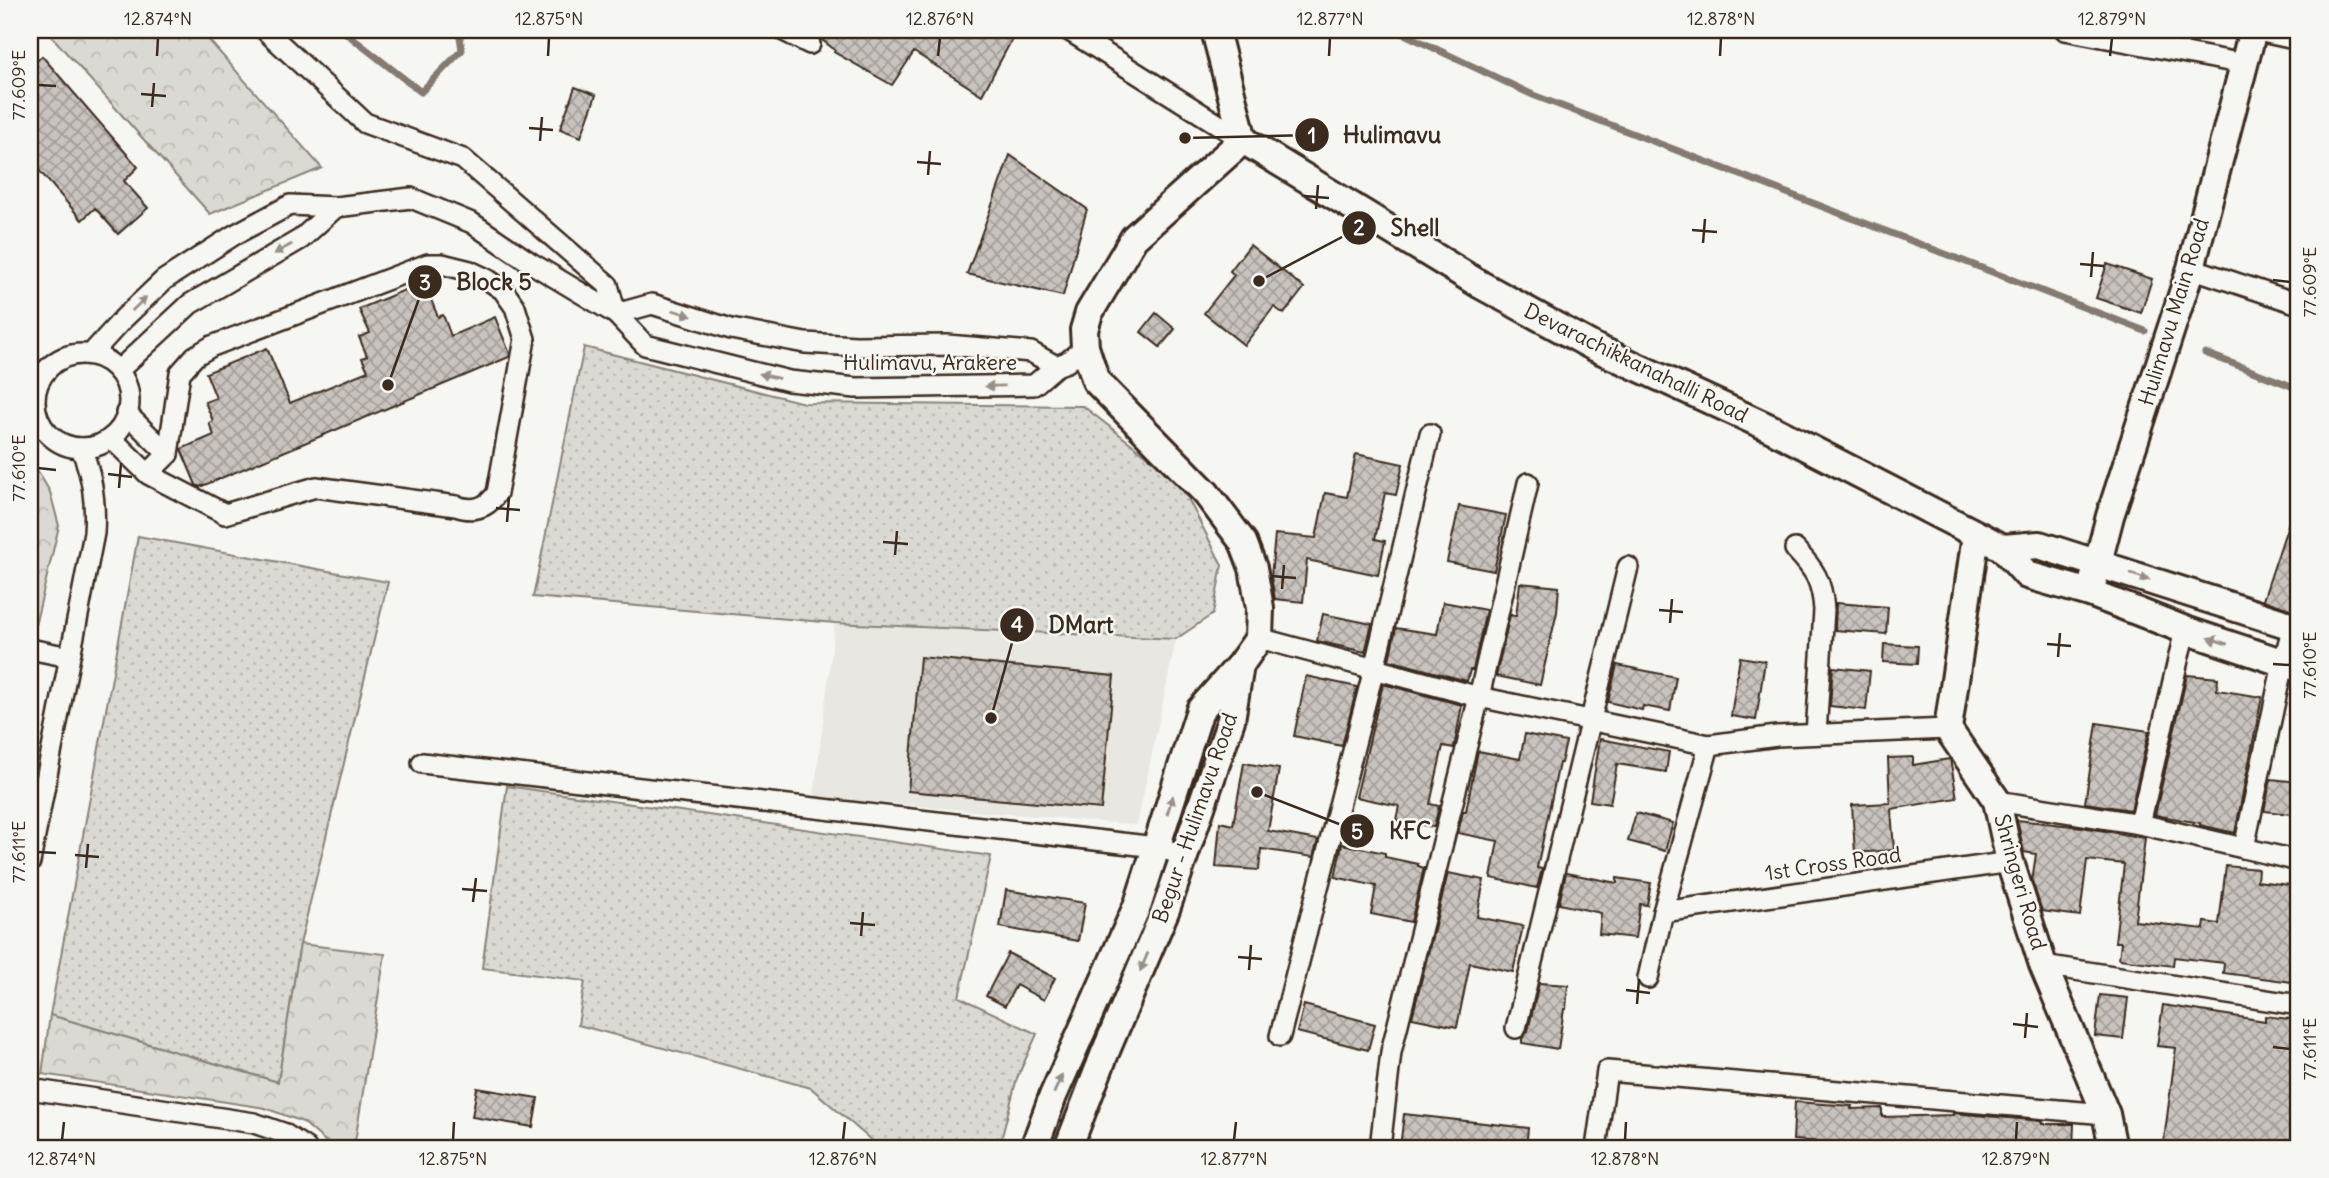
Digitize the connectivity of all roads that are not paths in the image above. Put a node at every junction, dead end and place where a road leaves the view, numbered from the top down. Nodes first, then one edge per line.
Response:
1 (265, 30) edge
2 (782, 30) edge
3 (1068, 30) edge
4 (1215, 30) edge
5 (2065, 30) edge
6 (2253, 30) edge
7 (2299, 40) edge
8 (810, 44) dead end
9 (2245, 64) junction
10 (1243, 140) junction
11 (336, 207) junction
12 (2191, 268) junction
13 (2299, 304) edge
14 (616, 314) junction
15 (1085, 347) junction
16 (92, 354) junction
17 (1056, 366) junction
18 (119, 370) junction
19 (35, 380) edge
20 (33, 411) edge
21 (126, 414) junction
22 (1430, 434) dead end
23 (111, 438) junction
24 (81, 448) junction
25 (168, 454) junction
26 (148, 474) junction
27 (1528, 483) dead end
28 (1976, 535) junction
29 (2003, 548) junction
30 (1795, 549) dead end
31 (2098, 564) junction
32 (1628, 567) dead end
33 (2090, 593) junction
34 (2296, 627) edge
35 (2185, 630) junction
36 (1259, 638) junction
37 (30, 649) edge
38 (69, 657) junction
39 (1240, 665) junction
40 (2291, 665) edge
41 (1374, 669) junction
42 (1479, 697) junction
43 (1591, 721) junction
44 (1948, 729) junction
45 (1816, 734) junction
46 (1709, 745) junction
47 (422, 762) dead end
48 (1997, 801) junction
49 (2140, 824) junction
50 (1156, 847) junction
51 (2244, 848) junction
52 (1185, 855) junction
53 (2299, 861) edge
54 (30, 862) edge
55 (2010, 862) junction
56 (1663, 912) junction
57 (2043, 965) junction
58 (1648, 978) dead end
59 (2299, 1005) edge
60 (1516, 1028) dead end
61 (1280, 1036) dead end
62 (30, 1088) edge
63 (2106, 1114) junction
64 (306, 1148) edge
65 (1034, 1148) edge
66 (1068, 1148) edge
67 (1380, 1148) edge
68 (1596, 1148) edge
69 (2113, 1148) edge

1 - 14 street
2 - 8 street
3 - 10 street
4 - 10 main road
5 - 9 street
6 - 7 street
6 - 9 main road, Hulimavu Main Road
9 - 12 main road, Hulimavu Main Road
10 - 15 main road
10 - 28 main road, Devarachikkanahalli Road
11 - 14 street
16 -> 11 street
11 -> 18 street
12 - 13 street
12 - 31 main road, Hulimavu Main Road
14 -> 17 street, Hulimavu, Arakere
17 -> 14 street, Hulimavu, Arakere
15 - 17 street
15 - 36 main road
16 - 18 street
16 - 19 street
18 - 21 street
19 - 20 street
20 - 24 street
21 - 23 street
21 - 25 street
22 - 41 street
23 - 24 street
23 - 26 street
24 - 38 street
25 - 26 street
25 - 26 street
27 - 42 street
28 - 29 main road, Devarachikkanahalli Road
28 - 44 main road
29 - 31 main road
29 - 33 main road, Devarachikkanahalli Road
30 - 45 street
31 - 33 main road, Hulimavu Main Road
31 -> 34 main road
32 - 43 street
33 - 35 main road, Devarachikkanahalli Road
34 - 40 street
40 -> 35 main road, Devarachikkanahalli Road
35 - 49 street
36 - 39 main road
36 - 41 street
37 - 38 street
38 - 54 street
50 -> 39 main road, Begur - Hulimavu Road
39 - 52 main road, Begur - Hulimavu Road
40 - 51 street
41 - 42 street
41 - 61 street
42 - 43 street
42 - 67 street
43 - 46 street
43 - 60 street
44 - 45 street
44 - 48 main road, Shringeri Road
45 - 46 street
46 - 56 street
47 - 50 street
48 - 49 street
48 - 55 main road, Shringeri Road
49 - 51 street
50 - 52 street
65 -> 50 main road, Begur - Hulimavu Road
51 - 53 street
52 -> 66 main road, Begur - Hulimavu Road
55 - 56 street, 1st Cross Road
55 - 57 main road, Shringeri Road
56 - 58 street
57 - 59 street
57 - 63 main road, Shringeri Road
62 - 64 street
63 - 68 street
63 - 69 main road, Shringeri Road

